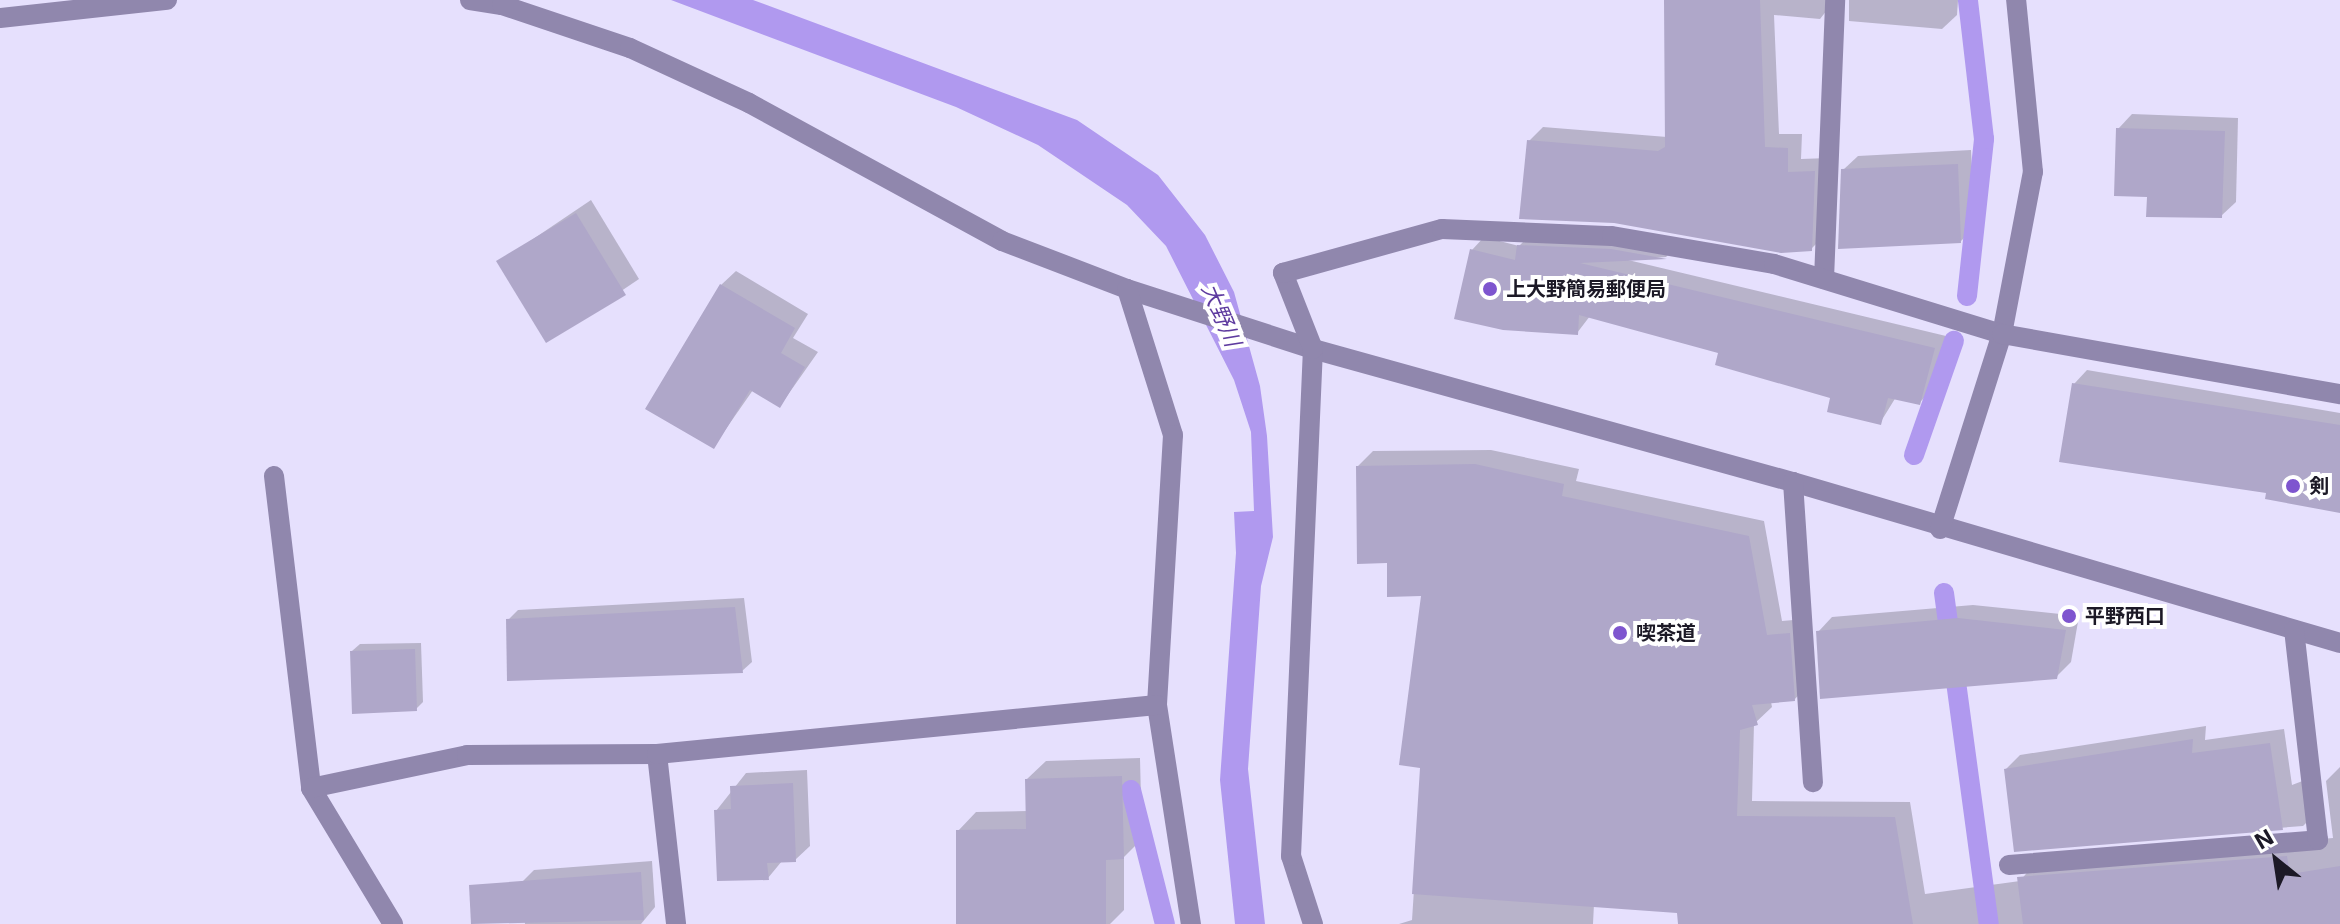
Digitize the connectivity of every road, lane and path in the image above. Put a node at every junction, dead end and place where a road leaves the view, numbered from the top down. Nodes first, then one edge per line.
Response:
1 (167, 0) edge
2 (470, 0) edge
3 (1835, 0) edge
4 (2016, 0) edge
5 (502, 2) edge
6 (10, 11) edge
7 (1824, 279) junction
8 (1127, 289) junction
9 (2002, 334) junction
10 (1313, 349) junction
11 (2340, 394) edge
12 (274, 476) dead end
13 (1793, 482) junction
14 (1940, 529) junction
15 (2294, 630) junction
16 (2340, 643) edge
17 (1157, 705) junction
18 (657, 754) junction
19 (1813, 782) dead end
20 (311, 788) junction
21 (2009, 865) dead end
22 (393, 924) edge
23 (676, 924) edge
24 (1191, 924) edge
25 (1313, 924) edge

1 - 6 street
2 - 5 street
3 - 7 street
4 - 9 street
5 - 8 street
7 - 9 street
7 - 10 street
8 - 10 street
8 - 17 street
9 - 11 street
9 - 14 street
10 - 13 street
10 - 25 street
12 - 20 street
13 - 14 street
13 - 19 street
14 - 15 street
15 - 16 street
15 - 21 street
17 - 18 street
17 - 24 street
18 - 20 street
18 - 23 street
20 - 22 street

